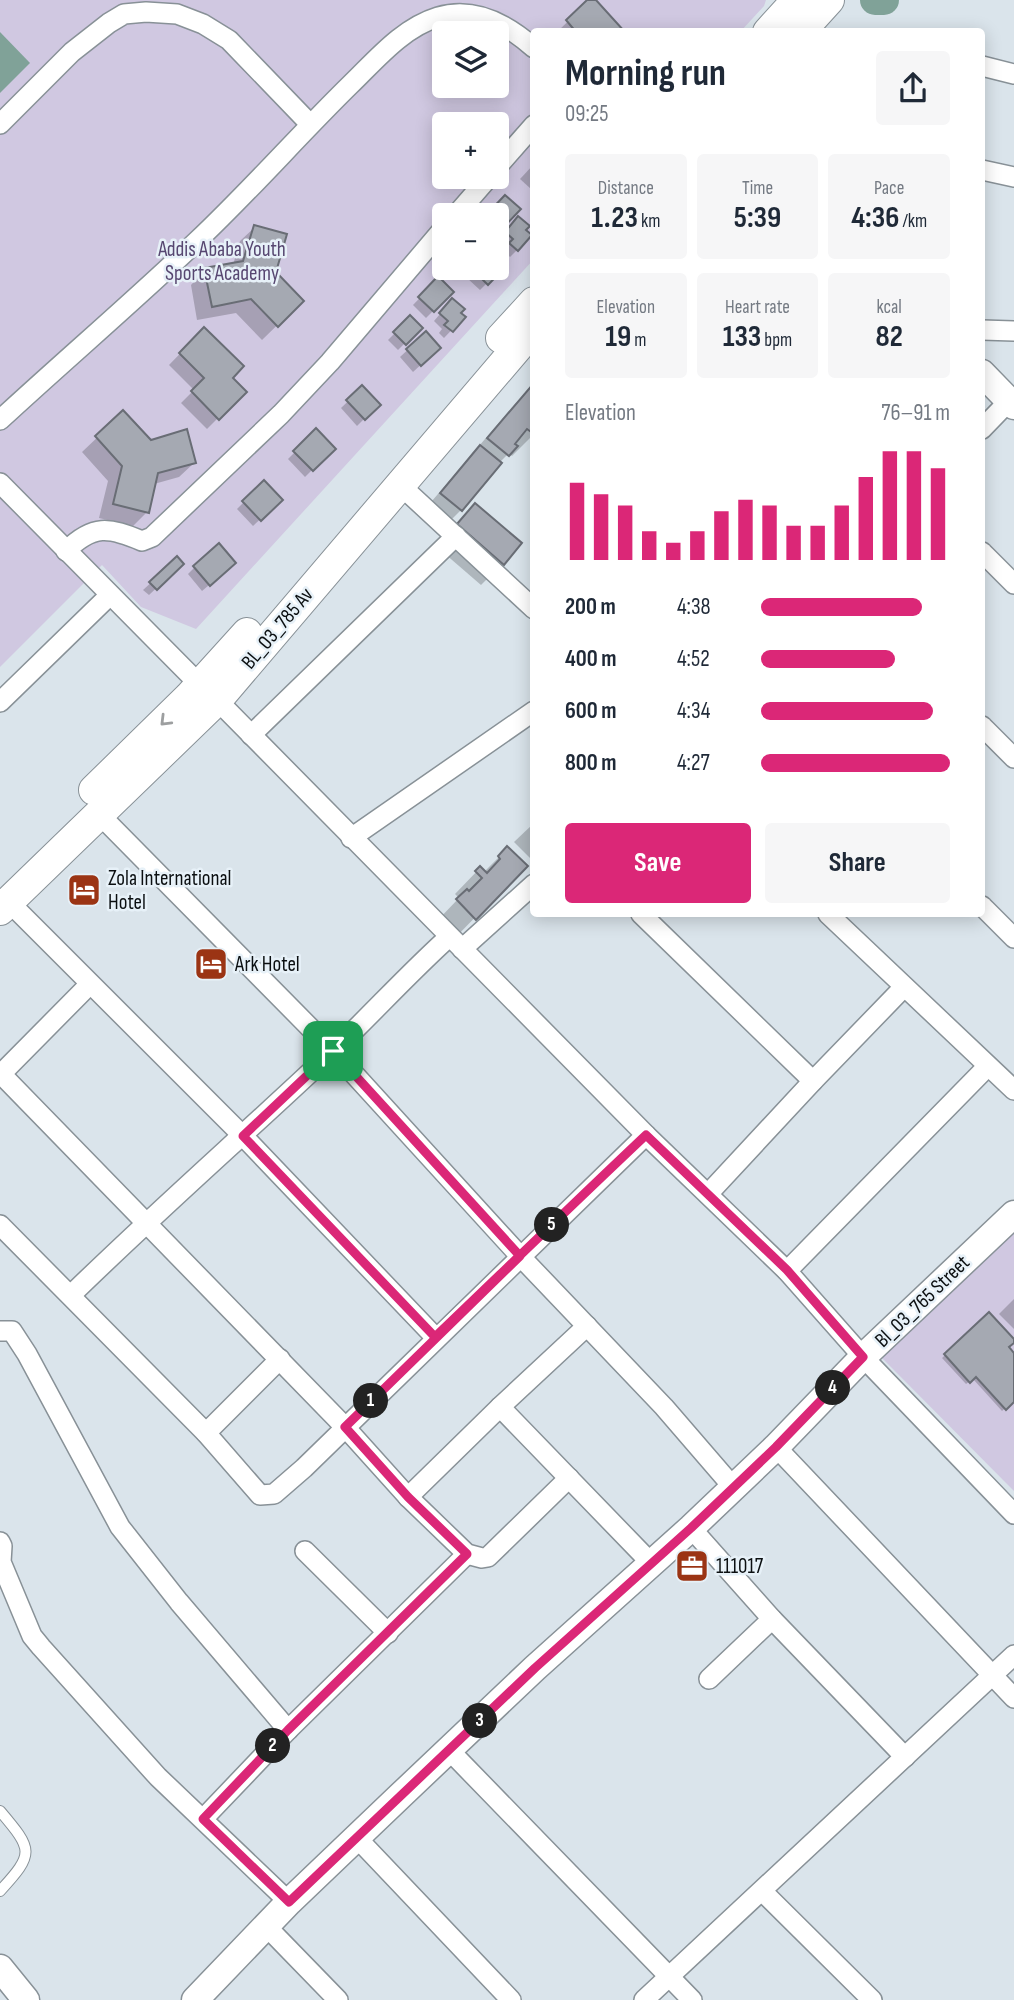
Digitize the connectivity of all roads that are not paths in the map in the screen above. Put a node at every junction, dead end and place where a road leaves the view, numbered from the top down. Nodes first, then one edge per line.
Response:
1 (797, 0) edge
2 (829, 0) edge
3 (782, 28) edge
4 (783, 28) edge
5 (530, 44) edge
6 (985, 67) edge
7 (1014, 74) edge
8 (0, 124) edge
9 (310, 124) junction
10 (530, 130) edge
11 (509, 153) edge
12 (985, 171) edge
13 (1014, 177) edge
14 (479, 189) edge
15 (466, 203) edge
16 (432, 242) edge
17 (530, 306) edge
18 (985, 330) edge
19 (1014, 331) edge
20 (530, 333) edge
21 (985, 376) edge
22 (1012, 403) edge
23 (0, 420) edge
24 (985, 426) edge
25 (0, 483) edge
26 (399, 484) junction
27 (456, 536) junction
28 (66, 551) junction
29 (985, 555) edge
30 (1014, 584) edge
31 (110, 595) junction
32 (530, 606) edge
33 (209, 692) junction
34 (0, 702) edge
35 (530, 714) edge
36 (985, 729) edge
37 (251, 735) junction
38 (1014, 758) edge
39 (99, 814) junction
40 (351, 838) junction
41 (530, 887) edge
42 (3, 898) edge
43 (985, 909) edge
44 (644, 917) edge
45 (831, 917) edge
46 (1014, 938) edge
47 (455, 943) junction
48 (90, 984) junction
49 (904, 988) junction
50 (333, 1051) junction
51 (988, 1066) junction
52 (1, 1075) edge
53 (813, 1081) junction
54 (1014, 1090) edge
55 (646, 1135) junction
56 (243, 1136) junction
57 (708, 1194) junction
58 (1014, 1214) edge
59 (147, 1221) junction
60 (0, 1225) edge
61 (520, 1256) junction
62 (787, 1270) junction
63 (71, 1295) junction
64 (587, 1326) junction
65 (0, 1331) edge
66 (435, 1337) junction
67 (863, 1357) junction
68 (280, 1359) junction
69 (500, 1407) junction
70 (345, 1427) junction
71 (206, 1433) junction
72 (776, 1447) junction
73 (569, 1478) junction
74 (733, 1487) junction
75 (408, 1497) junction
76 (1014, 1514) edge
77 (691, 1528) junction
78 (0, 1542) edge
79 (305, 1551) dead end
80 (467, 1554) junction
81 (652, 1564) junction
82 (772, 1619) junction
83 (388, 1633) junction
84 (1014, 1655) edge
85 (992, 1675) junction
86 (709, 1679) dead end
87 (1014, 1698) edge
88 (288, 1730) junction
89 (449, 1750) junction
90 (905, 1757) junction
91 (0, 1811) edge
92 (203, 1819) junction
93 (357, 1838) junction
94 (2, 1885) edge
95 (762, 1891) junction
96 (289, 1902) junction
97 (267, 1927) junction
98 (0, 1968) edge
99 (668, 1976) junction
100 (26, 2000) edge
101 (195, 2000) edge
102 (338, 2000) edge
103 (511, 2000) edge
104 (644, 2000) edge
105 (692, 2000) edge
106 (872, 2000) edge

1 - 3 main road
2 - 4 main road
5 - 9 street
6 - 7 street
8 - 9 street
9 - 23 street
10 - 11 street
12 - 13 street
14 - 15 street
16 - 28 street
17 - 33 main road, BL_03_785 Av
18 - 19 street
20 - 26 main road, BL_03_785 Av
21 - 22 street
22 - 24 street
25 - 28 street
26 - 27 street
26 - 33 main road, BL_03_785 Av
27 - 32 street
27 - 37 street
28 - 31 street
29 - 30 street
31 - 33 street
31 - 34 street
33 - 37 street
33 - 39 main road, BL_03_785 Av
33 -> 42 main road, BL_03_785 Av
35 - 40 street
36 - 38 street
37 - 40 street
39 - 42 main road, BL_03_785 Av
39 - 50 street
40 - 47 street
41 - 47 street
42 - 48 street
43 - 46 street
44 - 53 street
45 - 49 street
47 - 50 street
47 - 55 street
48 - 52 street
48 - 56 street
49 - 51 street
49 - 53 street
50 - 56 street
50 - 61 street
51 - 54 street
51 - 62 street
52 - 59 street
53 - 57 street
55 - 57 street
55 - 61 street
56 - 59 street
56 - 66 street
57 - 62 street
58 - 67 street, Bl_03_765 Street
59 - 63 street
59 - 68 street
60 - 63 street
61 - 64 street
61 - 66 street
62 - 67 street
63 - 71 street
64 - 69 street
64 - 74 street
65 - 88 street
66 - 70 street
67 - 72 street, Bl_03_765 Street
67 - 76 street
68 - 70 street
68 - 71 street
69 - 73 street
69 - 75 street
70 - 71 street
70 - 75 street
72 - 74 street, Bl_03_765 Street
72 - 85 street
73 - 80 street
73 - 81 street
74 - 77 street, Bl_03_765 Street
75 - 80 street
77 - 81 street, Bl_03_765 Street
77 - 82 street
78 - 92 street
79 - 83 street
80 - 83 street
81 - 89 street, Bl_03_765 Street
82 - 86 street
82 - 90 street
83 - 88 street
84 - 85 street
85 - 87 street
85 - 90 street
88 - 92 street
89 - 93 street, Bl_03_765 Street
89 - 99 street
90 - 95 street
91 - 94 lane
92 - 96 street
93 - 96 street, Bl_03_765 Street
93 - 103 street
95 - 99 street
95 - 106 street
96 - 97 street, Bl_03_765 Street
97 - 101 street, Bl_03_765 Street
97 - 102 street
98 - 100 street
99 - 104 street
99 - 105 street

